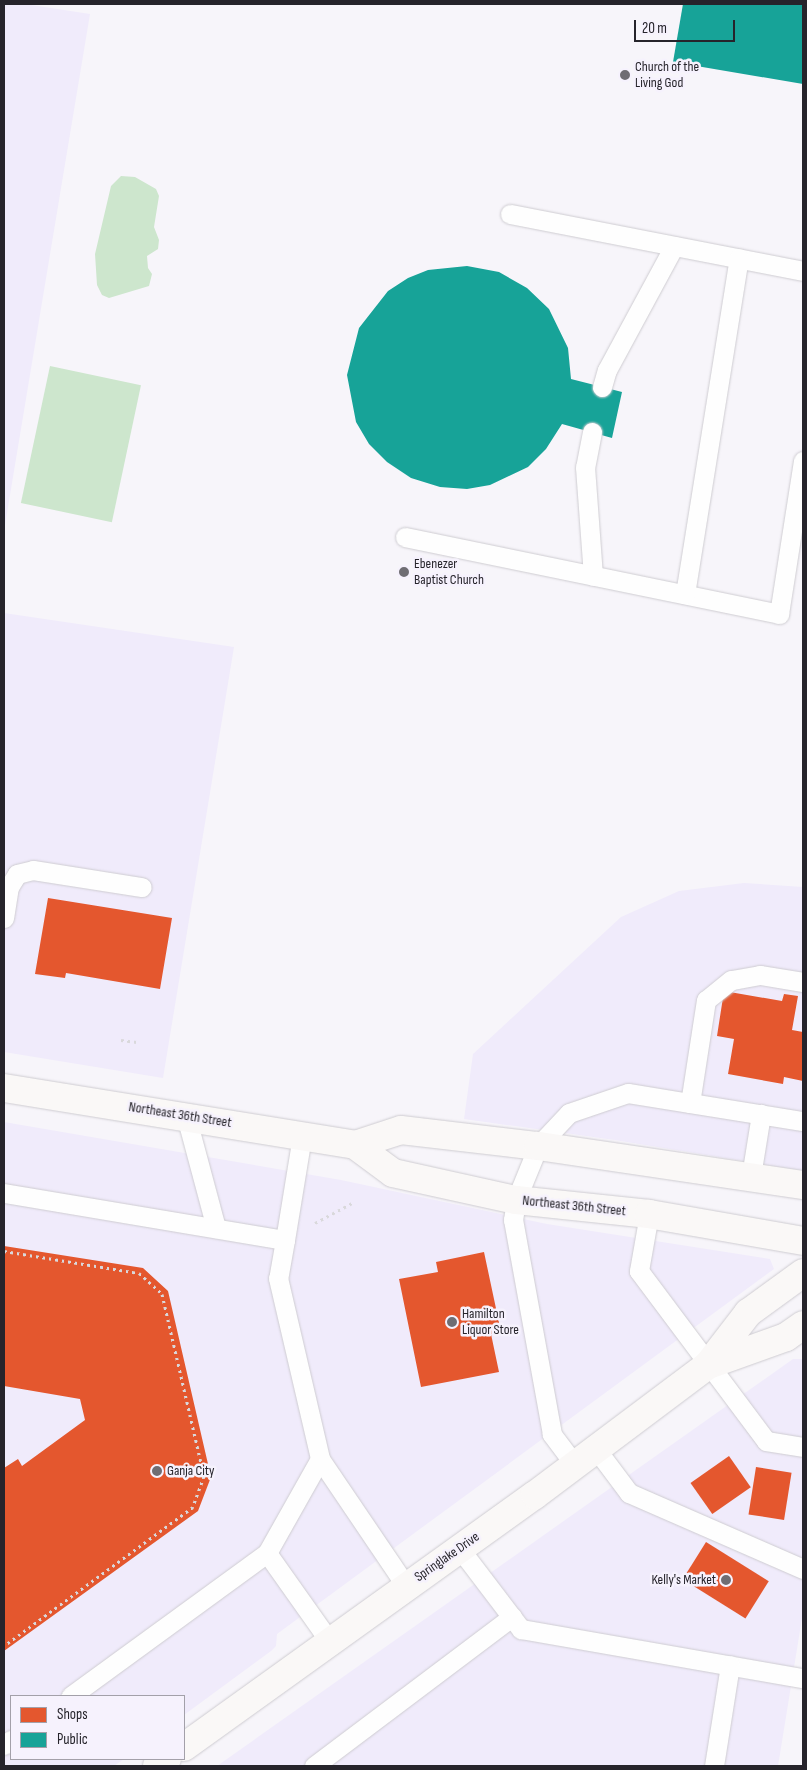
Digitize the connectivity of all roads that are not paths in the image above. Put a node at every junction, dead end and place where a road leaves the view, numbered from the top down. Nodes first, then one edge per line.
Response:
1 (510, 214) dead end
2 (674, 246) junction
3 (739, 258) junction
4 (803, 271) edge
5 (602, 387) dead end
6 (592, 432) dead end
7 (803, 461) edge
8 (405, 537) dead end
9 (593, 576) junction
10 (685, 594) junction
11 (142, 887) dead end
12 (4, 918) edge
13 (803, 982) edge
14 (4, 1088) edge
15 (690, 1102) junction
16 (761, 1114) junction
17 (186, 1116) junction
18 (803, 1120) edge
19 (302, 1136) junction
20 (355, 1145) junction
21 (538, 1146) junction
22 (751, 1176) junction
23 (803, 1185) edge
24 (4, 1193) edge
25 (516, 1200) junction
26 (648, 1214) junction
27 (216, 1228) junction
28 (285, 1240) junction
29 (803, 1241) edge
30 (803, 1273) edge
31 (798, 1335) edge
32 (708, 1365) junction
33 (803, 1447) edge
34 (596, 1449) junction
35 (320, 1459) junction
36 (575, 1465) junction
37 (460, 1548) junction
38 (267, 1553) junction
39 (803, 1569) edge
40 (406, 1586) junction
41 (512, 1617) junction
42 (330, 1642) junction
43 (730, 1665) junction
44 (803, 1678) edge
45 (72, 1695) edge
46 (185, 1746) edge
47 (314, 1766) edge
48 (714, 1766) edge

1 - 2 lane
2 - 3 lane
2 - 5 lane
3 - 4 lane
3 - 10 lane
6 - 9 lane
7 - 10 lane
8 - 9 lane
9 - 10 lane
11 - 12 lane
13 - 15 lane
14 - 17 main road, Northeast 36th Street
15 - 16 lane
15 - 21 lane
16 - 18 lane
16 - 22 lane
17 - 19 main road, Northeast 36th Street
17 - 27 lane
19 - 20 main road, Northeast 36th Street
19 - 28 lane
20 - 21 main road, Northeast 36th Street
20 - 25 main road, Northeast 36th Street
21 - 22 main road, Northeast 36th Street
21 - 25 lane
22 - 23 main road, Northeast 36th Street
24 - 27 lane
25 - 26 main road, Northeast 36th Street
25 - 36 lane
26 - 29 main road, Northeast 36th Street
26 - 32 lane
27 - 28 lane
28 - 35 lane
30 - 32 main road, Springlake Drive
31 - 32 main road, Springlake Drive
32 - 33 lane
32 - 34 main road, Springlake Drive
34 - 36 main road, Springlake Drive
34 - 39 lane
35 - 38 lane
35 - 40 lane
36 - 37 main road, Springlake Drive
37 - 40 main road, Springlake Drive
37 - 41 lane
38 - 42 lane
38 - 45 lane
40 - 42 main road, Springlake Drive
41 - 43 lane
41 - 47 lane
42 - 46 main road, Springlake Drive
43 - 44 lane
43 - 48 lane

